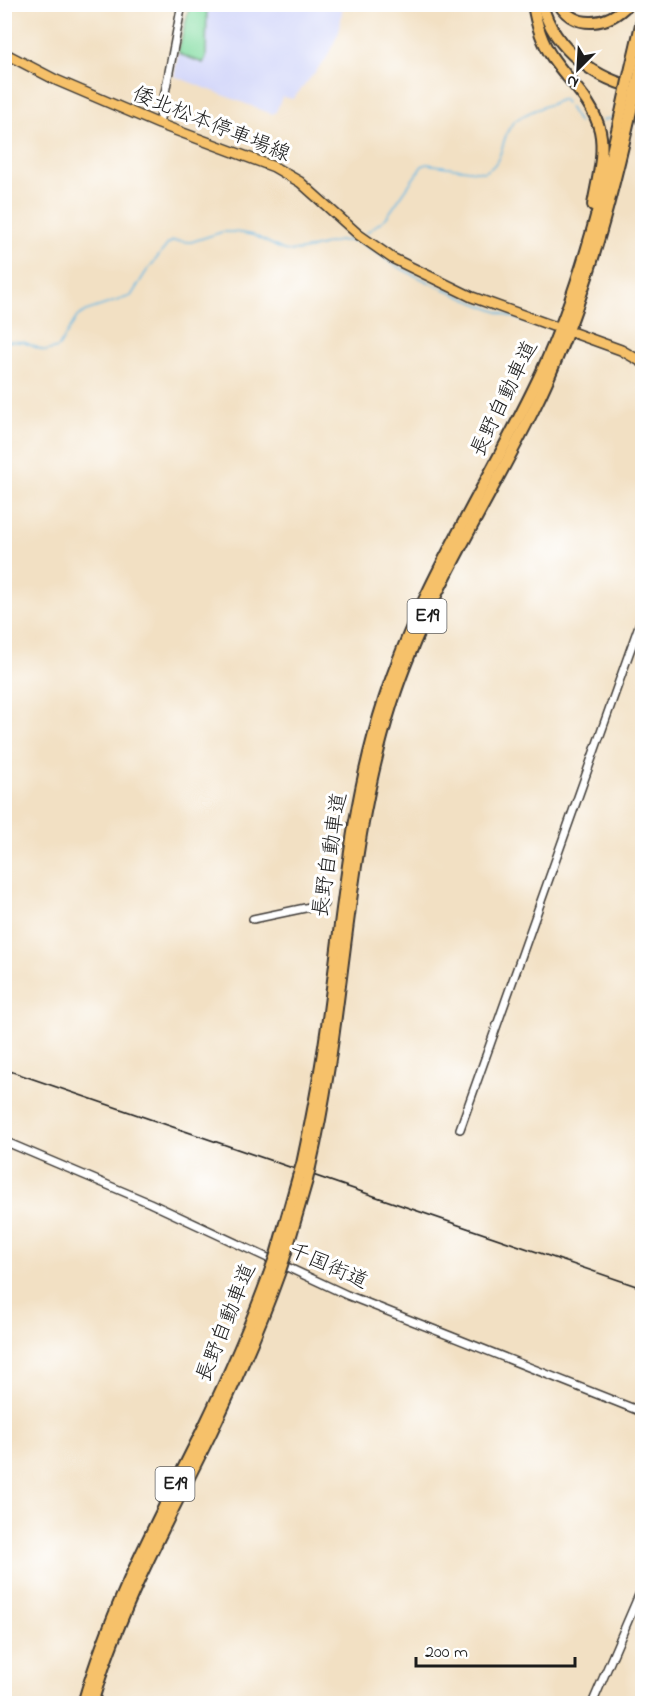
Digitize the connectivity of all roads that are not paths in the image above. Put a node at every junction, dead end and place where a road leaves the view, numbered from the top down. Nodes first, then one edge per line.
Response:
1 (182, 4) edge
2 (533, 4) edge
3 (542, 4) edge
4 (548, 4) edge
5 (559, 4) edge
6 (628, 4) edge
7 (642, 20) edge
8 (4, 53) edge
9 (642, 60) edge
10 (637, 85) edge
11 (159, 124) junction
12 (568, 307) junction
13 (554, 326) dead end
14 (574, 333) dead end
15 (642, 362) edge
16 (642, 617) edge
17 (324, 904) dead end
18 (253, 920) dead end
19 (460, 1129) dead end
20 (4, 1141) edge
21 (306, 1165) junction
22 (276, 1268) junction
23 (642, 1412) edge
24 (642, 1588) edge
25 (83, 1704) edge
26 (92, 1704) edge
27 (592, 1704) edge

1 - 11 street
2 - 12 highway
3 - 10 highway
4 - 10 highway
5 - 6 highway
7 - 10 highway, 長野自動車道 / E19
8 - 11 main road, 倭北松本停車場線
9 - 10 highway, 長野自動車道 / E19
10 - 12 highway, 長野自動車道 / E19
10 - 21 highway, 長野自動車道 / E19
11 - 13 main road, 倭北松本停車場線
12 - 21 highway, 長野自動車道 / E19
14 - 15 main road
16 - 19 street
17 - 18 street
20 - 23 street, 千国街道
21 - 22 highway, 長野自動車道 / E19, bridge
22 - 25 highway, 長野自動車道 / E19
22 - 26 highway, 長野自動車道 / E19
24 - 27 street

